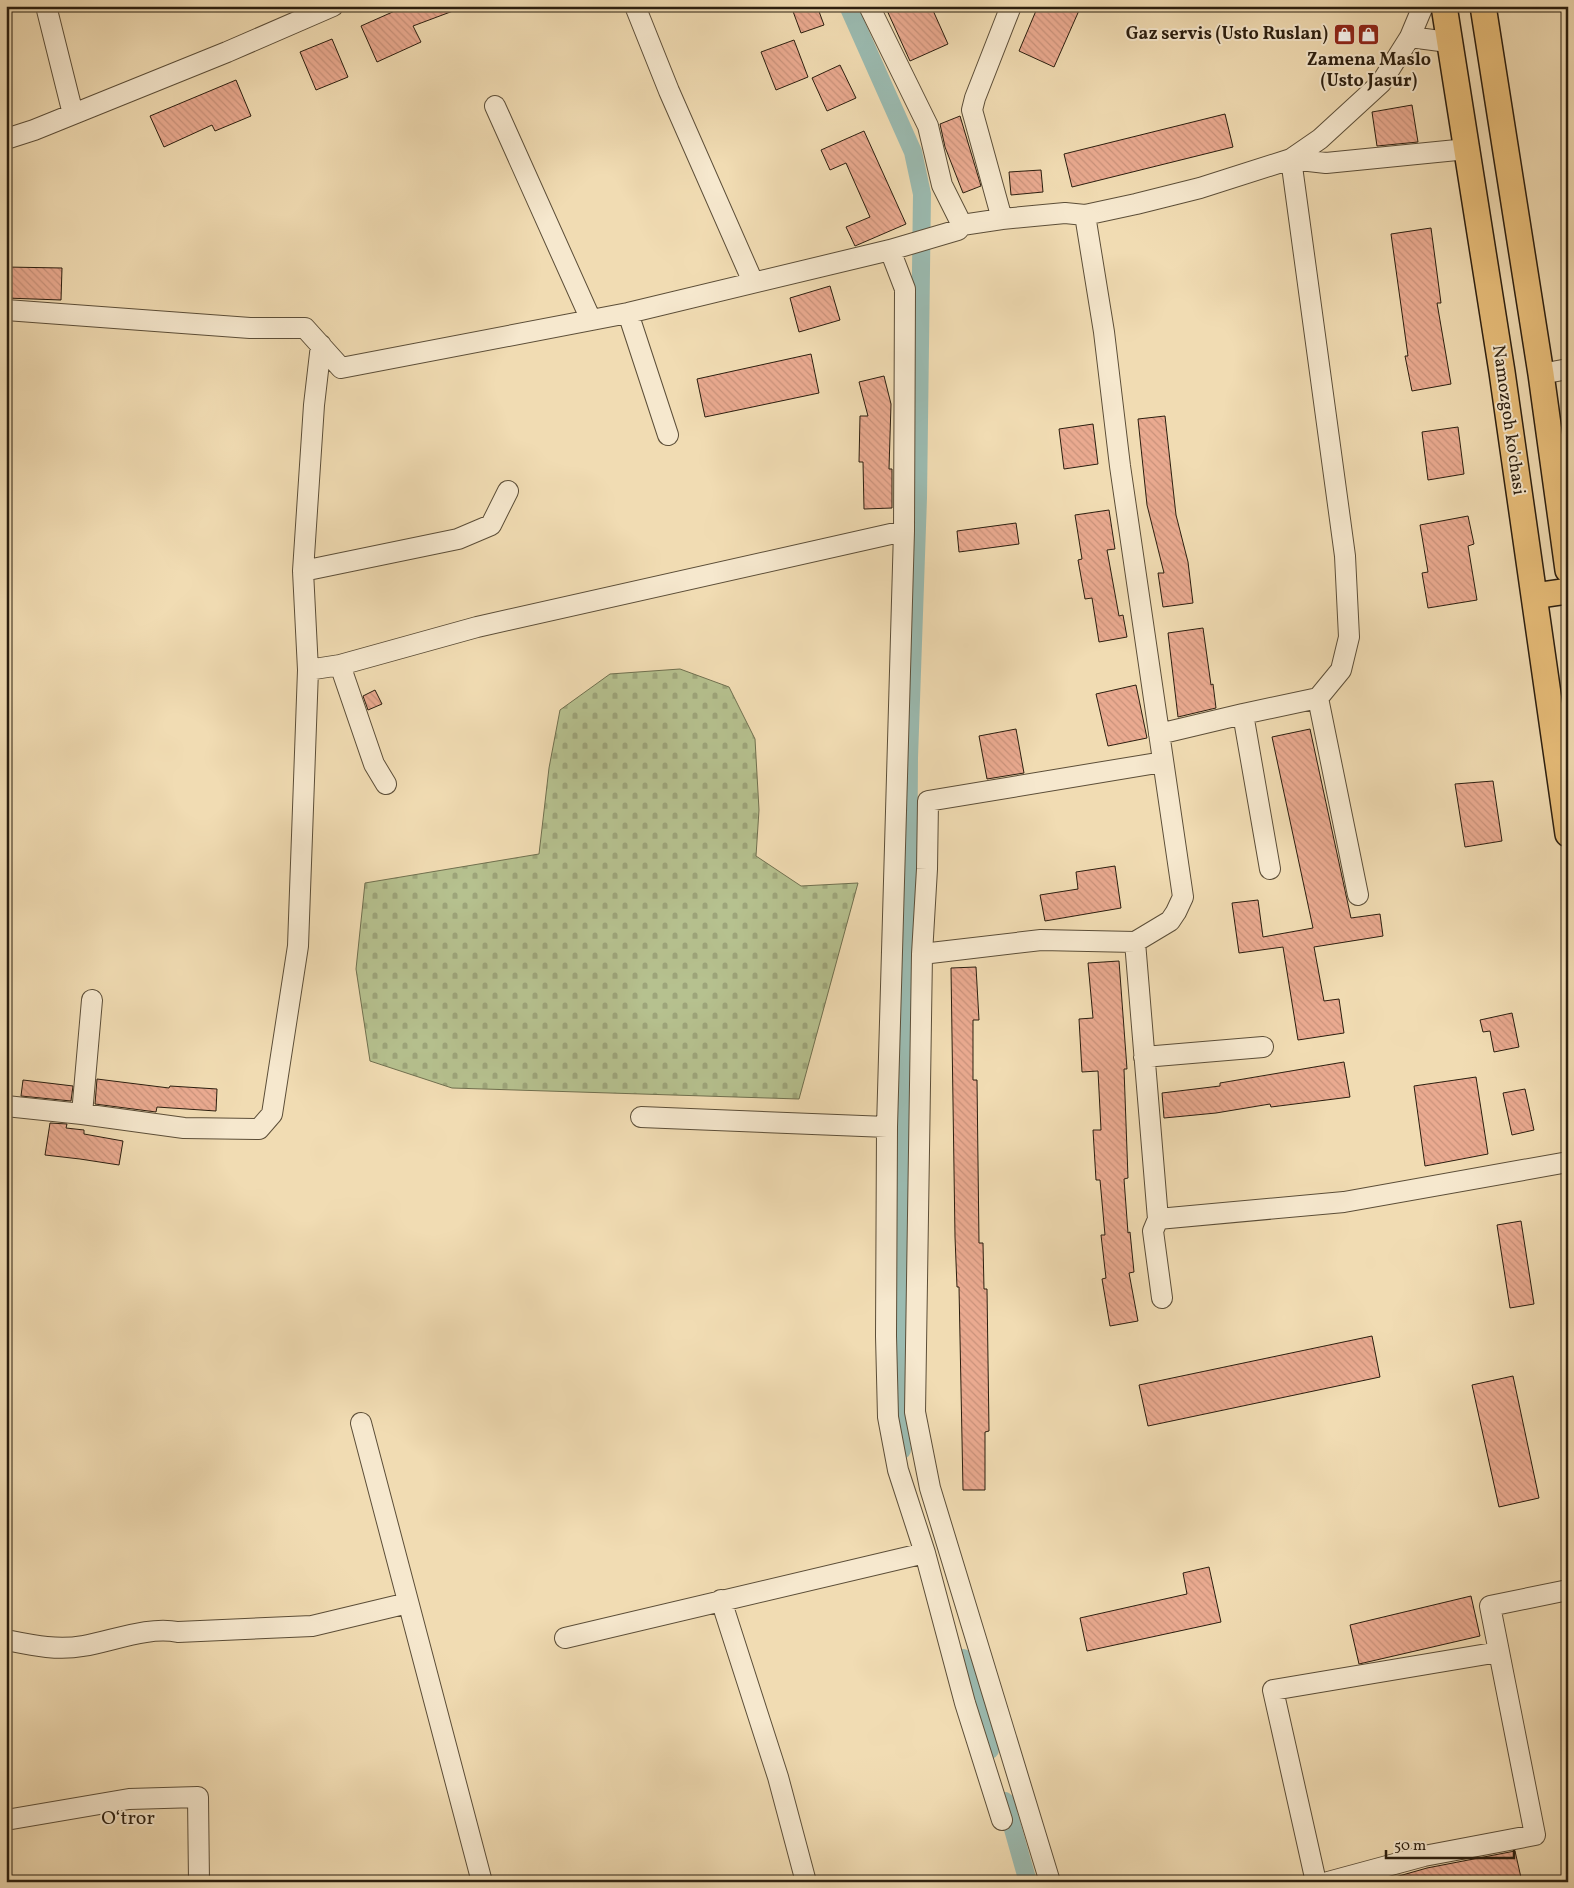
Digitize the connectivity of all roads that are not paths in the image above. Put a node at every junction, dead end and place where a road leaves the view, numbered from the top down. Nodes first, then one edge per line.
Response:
1 (46, 6) edge
2 (333, 6) edge
3 (635, 6) edge
4 (870, 6) edge
5 (1012, 6) edge
6 (1423, 6) edge
7 (1444, 6) edge
8 (1483, 6) edge
9 (1410, 37) junction
10 (1448, 42) junction
11 (495, 106) dead end
12 (73, 114) junction
13 (6, 139) edge
14 (1467, 149) junction
15 (1291, 158) junction
16 (1085, 215) junction
17 (1002, 219) junction
18 (960, 228) junction
19 (890, 250) junction
20 (752, 282) junction
21 (6, 310) edge
22 (628, 313) junction
23 (591, 320) junction
24 (321, 345) junction
25 (1568, 369) edge
26 (1541, 374) junction
27 (668, 434) dead end
28 (508, 492) dead end
29 (904, 531) junction
30 (1568, 570) edge
31 (303, 571) junction
32 (1568, 591) edge
33 (1534, 596) junction
34 (340, 665) junction
35 (308, 670) junction
36 (1318, 698) junction
37 (1243, 714) junction
38 (1160, 734) junction
39 (1163, 762) junction
40 (386, 784) dead end
41 (1568, 834) edge
42 (1270, 869) dead end
43 (1358, 895) dead end
44 (1135, 942) junction
45 (922, 954) junction
46 (92, 1000) dead end
47 (1263, 1047) dead end
48 (1144, 1057) junction
49 (6, 1106) edge
50 (82, 1114) junction
51 (641, 1117) dead end
52 (888, 1127) junction
53 (1568, 1162) edge
54 (1158, 1219) junction
55 (1162, 1298) dead end
56 (361, 1423) dead end
57 (925, 1553) junction
58 (1568, 1590) edge
59 (722, 1600) junction
60 (408, 1603) junction
61 (564, 1638) dead end
62 (6, 1640) edge
63 (1499, 1652) junction
64 (6, 1820) edge
65 (1002, 1820) dead end
66 (199, 1882) edge
67 (482, 1882) edge
68 (806, 1882) edge
69 (1050, 1882) edge
70 (1316, 1882) edge
71 (1328, 1882) edge

1 - 12 street
2 - 12 street
3 - 20 street
4 - 18 street
5 - 17 street
6 - 9 street
7 - 10 main road, Namozgoh ko'chasi
8 - 26 main road
9 - 10 street
9 - 15 street
10 - 14 main road, Namozgoh ko'chasi
11 - 23 street
12 - 13 street
14 - 15 street
14 - 33 main road, Namozgoh ko'chasi
15 - 16 street
15 - 36 street
16 - 17 street
16 - 38 street
17 - 18 street
18 - 19 street
19 - 20 street
19 - 29 street
20 - 22 street
21 - 24 street
22 - 23 street
22 - 27 street
23 - 24 street
24 - 31 street
25 - 26 street
26 - 30 main road
28 - 31 street
29 - 34 street
29 - 52 street
31 - 35 street
32 - 33 main road
33 - 41 main road, Namozgoh ko'chasi
34 - 35 street
34 - 40 street
35 - 50 street
36 - 37 street
36 - 43 street
37 - 38 street
37 - 42 street
38 - 39 street
39 - 44 street
39 - 45 street
44 - 45 street
44 - 48 street
45 - 69 street
46 - 50 street
47 - 48 street
48 - 54 street
49 - 50 street
51 - 52 street
52 - 57 street
53 - 54 street
54 - 55 street
56 - 60 street
57 - 59 street
57 - 65 street
58 - 63 street
59 - 61 street
59 - 68 street
60 - 62 street
60 - 67 street
63 - 70 street
63 - 71 street
64 - 66 street

